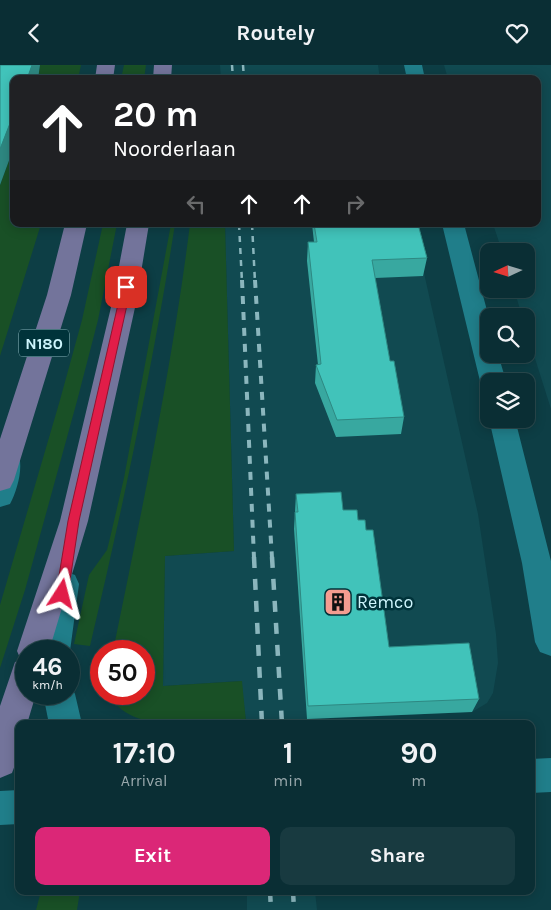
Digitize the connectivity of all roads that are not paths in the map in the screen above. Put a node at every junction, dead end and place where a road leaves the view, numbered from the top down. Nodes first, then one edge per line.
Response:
1 (75, 227) edge
2 (137, 227) edge
3 (454, 227) edge
4 (491, 373) edge
5 (504, 428) edge
6 (4, 471) edge
7 (0, 496) edge
8 (74, 521) junction
9 (36, 640) edge
10 (56, 640) edge
11 (551, 642) edge
12 (17, 705) edge
13 (62, 705) edge
14 (65, 720) edge
15 (0, 761) edge
16 (551, 775) edge
17 (535, 776) edge
18 (15, 807) edge
19 (0, 808) edge

1 - 6 main road, N180
2 - 8 main road
3 - 4 street
5 - 11 street
6 - 7 street
8 - 9 main road
8 - 10 street
12 - 15 main road
13 - 14 street
16 - 17 street
18 - 19 street

